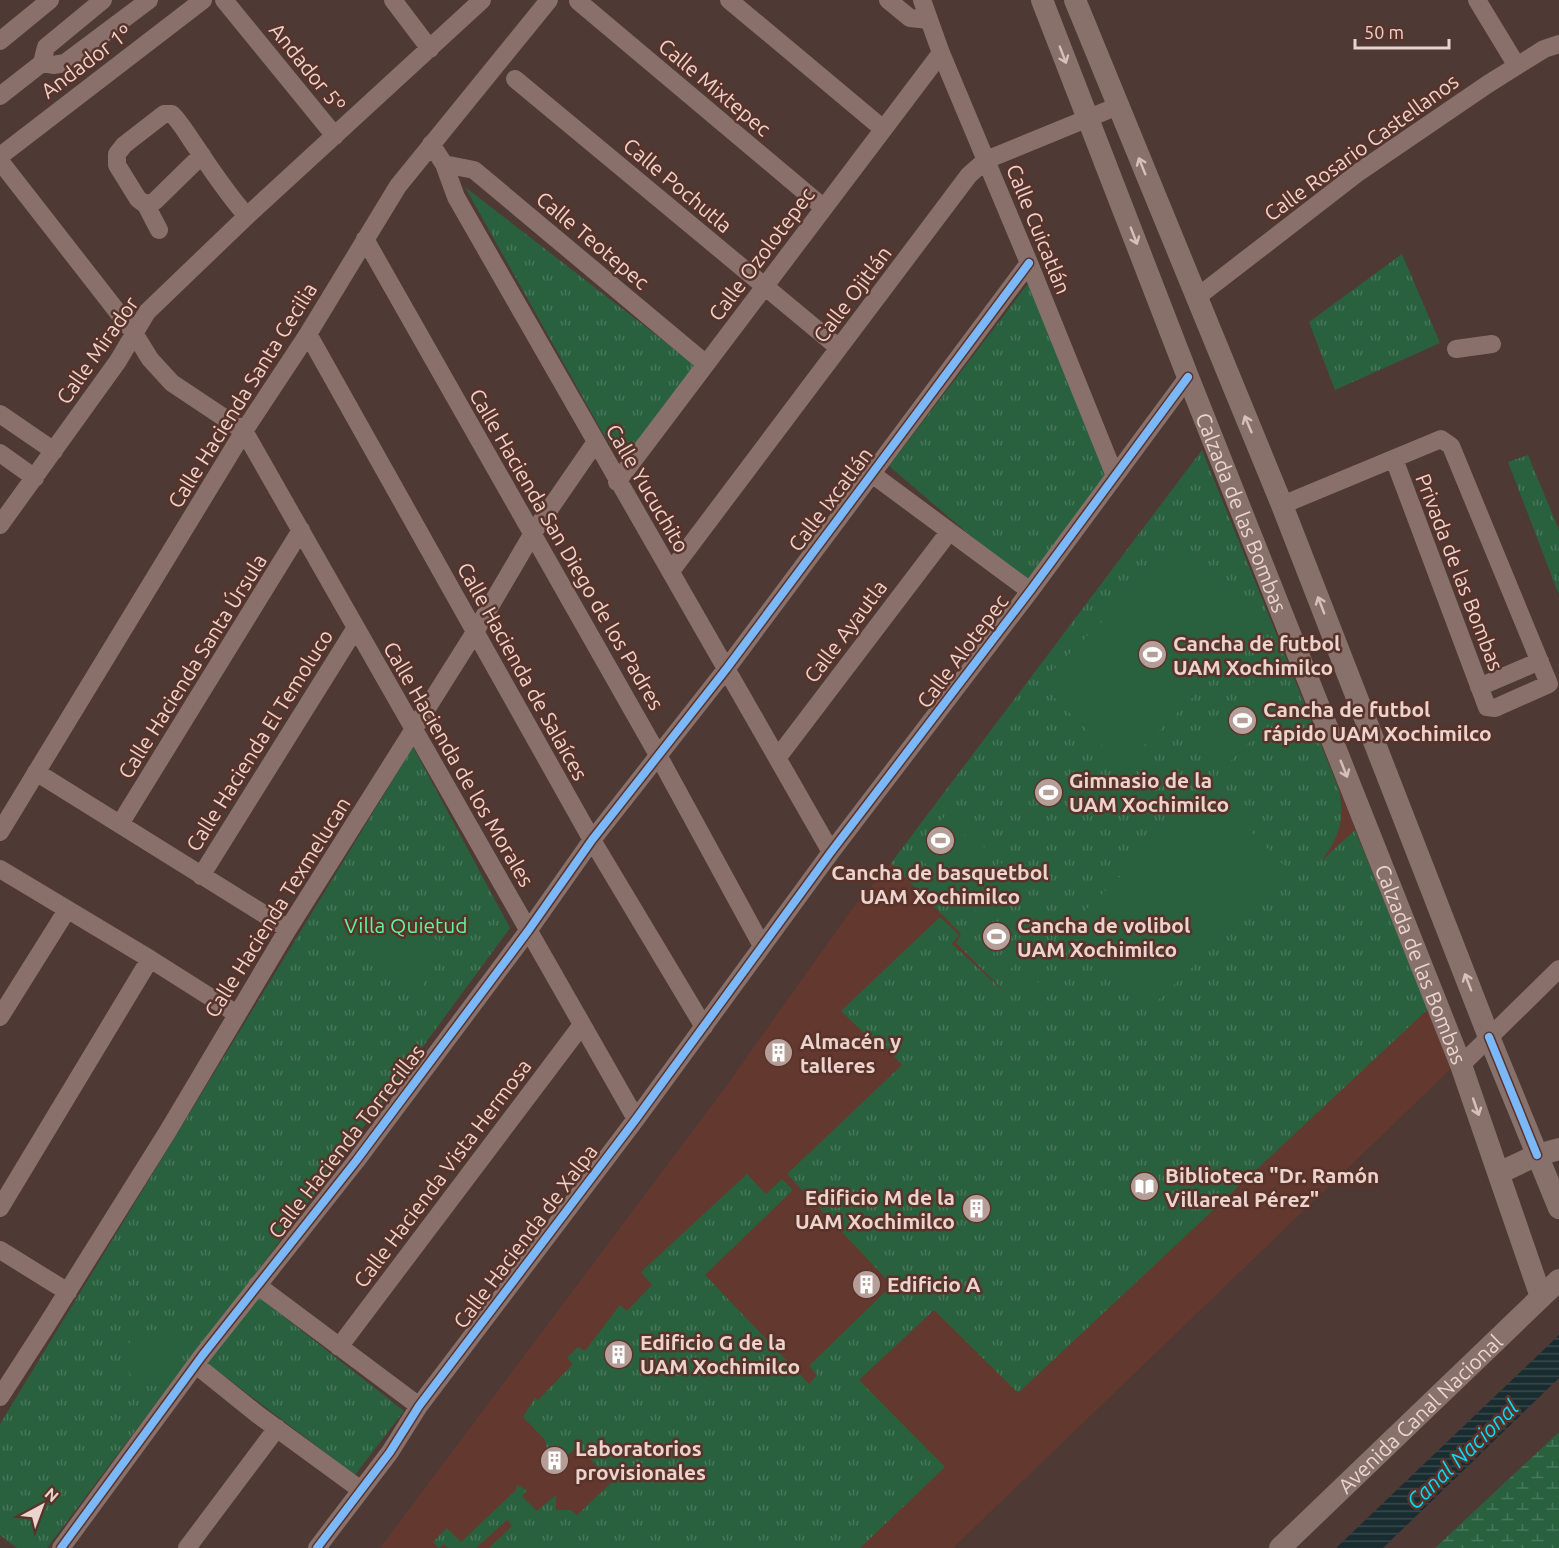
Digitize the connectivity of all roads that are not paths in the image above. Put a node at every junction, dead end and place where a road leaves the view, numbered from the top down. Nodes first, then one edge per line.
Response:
1 (50, 0) edge
2 (103, 0) edge
3 (149, 0) edge
4 (224, 0) edge
5 (393, 0) edge
6 (482, 0) edge
7 (549, 0) edge
8 (729, 0) edge
9 (888, 0) edge
10 (922, 0) edge
11 (1042, 0) edge
12 (1075, 0) edge
13 (1477, 0) edge
14 (201, 1) edge
15 (578, 1) edge
16 (929, 20) junction
17 (0, 41) edge
18 (1559, 44) edge
19 (430, 50) junction
20 (941, 53) junction
21 (42, 63) junction
22 (1517, 66) junction
23 (515, 80) dead end
24 (0, 96) edge
25 (1118, 106) junction
26 (1088, 118) junction
27 (882, 128) junction
28 (335, 136) junction
29 (431, 144) junction
30 (202, 155) junction
31 (0, 156) edge
32 (986, 159) junction
33 (0, 161) edge
34 (444, 164) junction
35 (146, 205) junction
36 (824, 207) junction
37 (248, 216) junction
38 (159, 230) dead end
39 (365, 239) junction
40 (1029, 263) junction
41 (764, 287) junction
42 (1196, 298) junction
43 (134, 333) junction
44 (308, 334) junction
45 (1492, 344) dead end
46 (839, 348) junction
47 (1456, 349) dead end
48 (706, 364) junction
49 (1188, 377) junction
50 (0, 414) edge
51 (244, 431) junction
52 (596, 443) junction
53 (54, 451) junction
54 (0, 453) edge
55 (1394, 459) junction
56 (872, 474) junction
57 (1114, 476) junction
58 (34, 478) junction
59 (617, 482) junction
60 (1282, 505) junction
61 (0, 525) edge
62 (301, 530) junction
63 (948, 532) junction
64 (532, 533) junction
65 (671, 571) junction
66 (1030, 591) junction
67 (356, 629) junction
68 (476, 632) junction
69 (1540, 661) junction
70 (727, 668) junction
71 (1479, 687) junction
72 (413, 730) junction
73 (658, 755) junction
74 (778, 758) junction
75 (36, 772) junction
76 (120, 824) junction
77 (0, 832) edge
78 (592, 840) junction
79 (831, 852) junction
80 (0, 869) edge
81 (201, 876) junction
82 (67, 910) junction
83 (288, 929) junction
84 (528, 930) junction
85 (762, 946) junction
86 (150, 959) junction
87 (1559, 969) edge
88 (237, 1014) junction
89 (0, 1017) edge
90 (581, 1026) junction
91 (704, 1027) junction
92 (1489, 1037) junction
93 (1461, 1065) junction
94 (636, 1119) junction
95 (1548, 1152) edge
96 (1498, 1173) junction
97 (0, 1208) edge
98 (1559, 1208) edge
99 (0, 1250) edge
100 (1559, 1280) edge
101 (257, 1285) junction
102 (68, 1292) junction
103 (1541, 1297) junction
104 (339, 1347) junction
105 (196, 1365) junction
106 (7, 1369) edge
107 (0, 1397) edge
108 (418, 1406) junction
109 (277, 1428) junction
110 (361, 1490) junction
111 (61, 1548) edge
112 (187, 1548) edge
113 (317, 1548) edge
114 (1280, 1548) edge

1 - 17 street
2 - 21 street
3 - 21 street
4 - 28 street, Andador 5º
5 - 19 street
6 - 19 street, Calle Mirador
7 - 29 street, Calle Hacienda Santa Cecilia
8 - 27 street
9 - 16 street
10 - 16 street, Calle Cuicatlán
11 -> 26 main road, Calzada de las Bombas
12 - 25 main road, Calzada de las Bombas
13 - 22 street
14 - 31 street, Andador 1º
15 - 36 street, Calle Mixtepec
16 - 20 street, Calle Cuicatlán
18 - 22 street, Calle Rosario Castellanos
19 - 28 street, Calle Mirador
20 - 27 street, Calle Ozolotepec
20 - 32 street, Calle Cuicatlán
21 - 24 street
22 - 42 street, Calle Rosario Castellanos
23 - 41 street, Calle Pochutla
25 - 26 street, Calle Ojitlán
42 -> 25 main road, Calzada de las Bombas
26 - 32 street, Calle Ojitlán
26 -> 49 main road, Calzada de las Bombas
27 - 36 street, Calle Ozolotepec
28 - 37 street, Calle Mirador
29 - 34 street, Calle Yucuchito
29 - 39 street, Calle Hacienda Santa Cecilia
30 - 35 street
30 - 35 street
30 - 37 street
32 - 40 street, Calle Cuicatlán
32 - 46 street, Calle Ojitlán
33 - 43 street
34 - 48 street, Calle Teotepec
34 - 52 street, Calle Yucuchito
35 - 38 street
36 - 41 street, Calle Ozolotepec
37 - 43 street, Calle Mirador
39 - 44 street, Calle Hacienda Santa Cecilia
39 - 64 street, Calle Hacienda San Diego de los Padres
40 - 56 street, Calle Ixcatlán
40 - 57 street, Calle Cuicatlán
41 - 46 street, Calle Pochutla
41 - 48 street, Calle Ozolotepec
60 -> 42 main road, Calzada de las Bombas
43 - 51 street
43 - 53 street, Calle Mirador
44 - 51 street, Calle Hacienda Santa Cecilia
44 - 68 street, Calle Hacienda de Salaíces
45 - 47 street
46 - 65 street, Calle Ojitlán
48 - 59 street, Calle Ozolotepec
49 - 57 street, Calle Alotepec
49 -> 93 main road, Calzada de las Bombas
50 - 53 street
51 - 62 street, Calle Hacienda de los Morales
51 - 75 street, Calle Hacienda Santa Cecilia
52 - 59 street, Calle Yucuchito
52 - 64 street, Calle Hacienda Texmelucan
53 - 58 street, Calle Mirador
54 - 58 street
55 - 60 street, Privada de las Bombas
55 - 69 street, Privada de las Bombas
55 - 71 street, Privada de las Bombas
56 - 63 street
56 - 70 street, Calle Ixcatlán
57 - 66 street, Calle Alotepec
58 - 61 street, Calle Mirador
59 - 65 street, Calle Yucuchito
92 -> 60 main road, Calzada de las Bombas
62 - 67 street, Calle Hacienda de los Morales
62 - 76 street, Calle Hacienda Santa Úrsula
63 - 66 street
63 - 74 street, Calle Ayautla
64 - 68 street, Calle Hacienda Texmelucan
64 - 73 street, Calle Hacienda San Diego de los Padres
65 - 70 street, Calle Yucuchito
66 - 79 street, Calle Alotepec
67 - 72 street, Calle Hacienda de los Morales
67 - 81 street, Calle Hacienda El Temoluco
68 - 72 street, Calle Hacienda Texmelucan
68 - 78 street, Calle Hacienda de Salaíces
69 - 71 street
69 - 71 street, Privada de las Bombas
70 - 73 street, Calle Ixcatlán
70 - 74 street, Calle Yucuchito
72 - 83 street, Calle Hacienda Texmelucan
72 - 84 street, Calle Hacienda de los Morales
73 - 78 street, Calle Hacienda Torrecillas
73 - 85 street, Calle Hacienda San Diego de los Padres
74 - 79 street, Calle Yucuchito
75 - 76 street
75 - 77 street, Calle Hacienda Santa Cecilia
76 - 81 street
78 - 84 street, Calle Hacienda Torrecillas
78 - 91 street, Calle Hacienda de Salaíces
79 - 85 street, Calle Alotepec
80 - 82 street
81 - 83 street
82 - 86 street
82 - 89 street
83 - 88 street, Calle Hacienda Texmelucan
84 - 90 street, Calle Hacienda de los Morales
84 - 101 street, Calle Hacienda Torrecillas
85 - 91 street, Calle Hacienda de Xalpa
86 - 88 street
86 - 97 street
87 - 92 street
88 - 102 street, Calle Hacienda Texmelucan
90 - 94 street, Calle Hacienda de los Morales
90 - 104 street, Calle Hacienda Vista Hermosa
91 - 94 street, Calle Hacienda de Xalpa
92 - 93 street
92 - 95 main road, Calzada de las Bombas
93 -> 96 main road, Calzada de las Bombas
94 - 108 street, Calle Hacienda de Xalpa
95 - 96 main road
95 - 98 main road, Calzada de las Bombas
96 - 103 main road, Calzada de las Bombas
99 - 102 street
100 - 103 main road, Avenida Canal Nacional
101 - 104 street
101 - 105 street, Calle Hacienda Torrecillas
102 - 106 street, Calle Hacienda Texmelucan
103 - 114 main road, Avenida Canal Nacional
104 - 108 street
105 - 109 street
105 - 111 street, Calle Hacienda Torrecillas
106 - 107 street, Calle Hacienda Texmelucan
108 - 110 street, Calle Hacienda de Xalpa
109 - 110 street
109 - 112 street
110 - 113 street, Calle Hacienda de Xalpa

